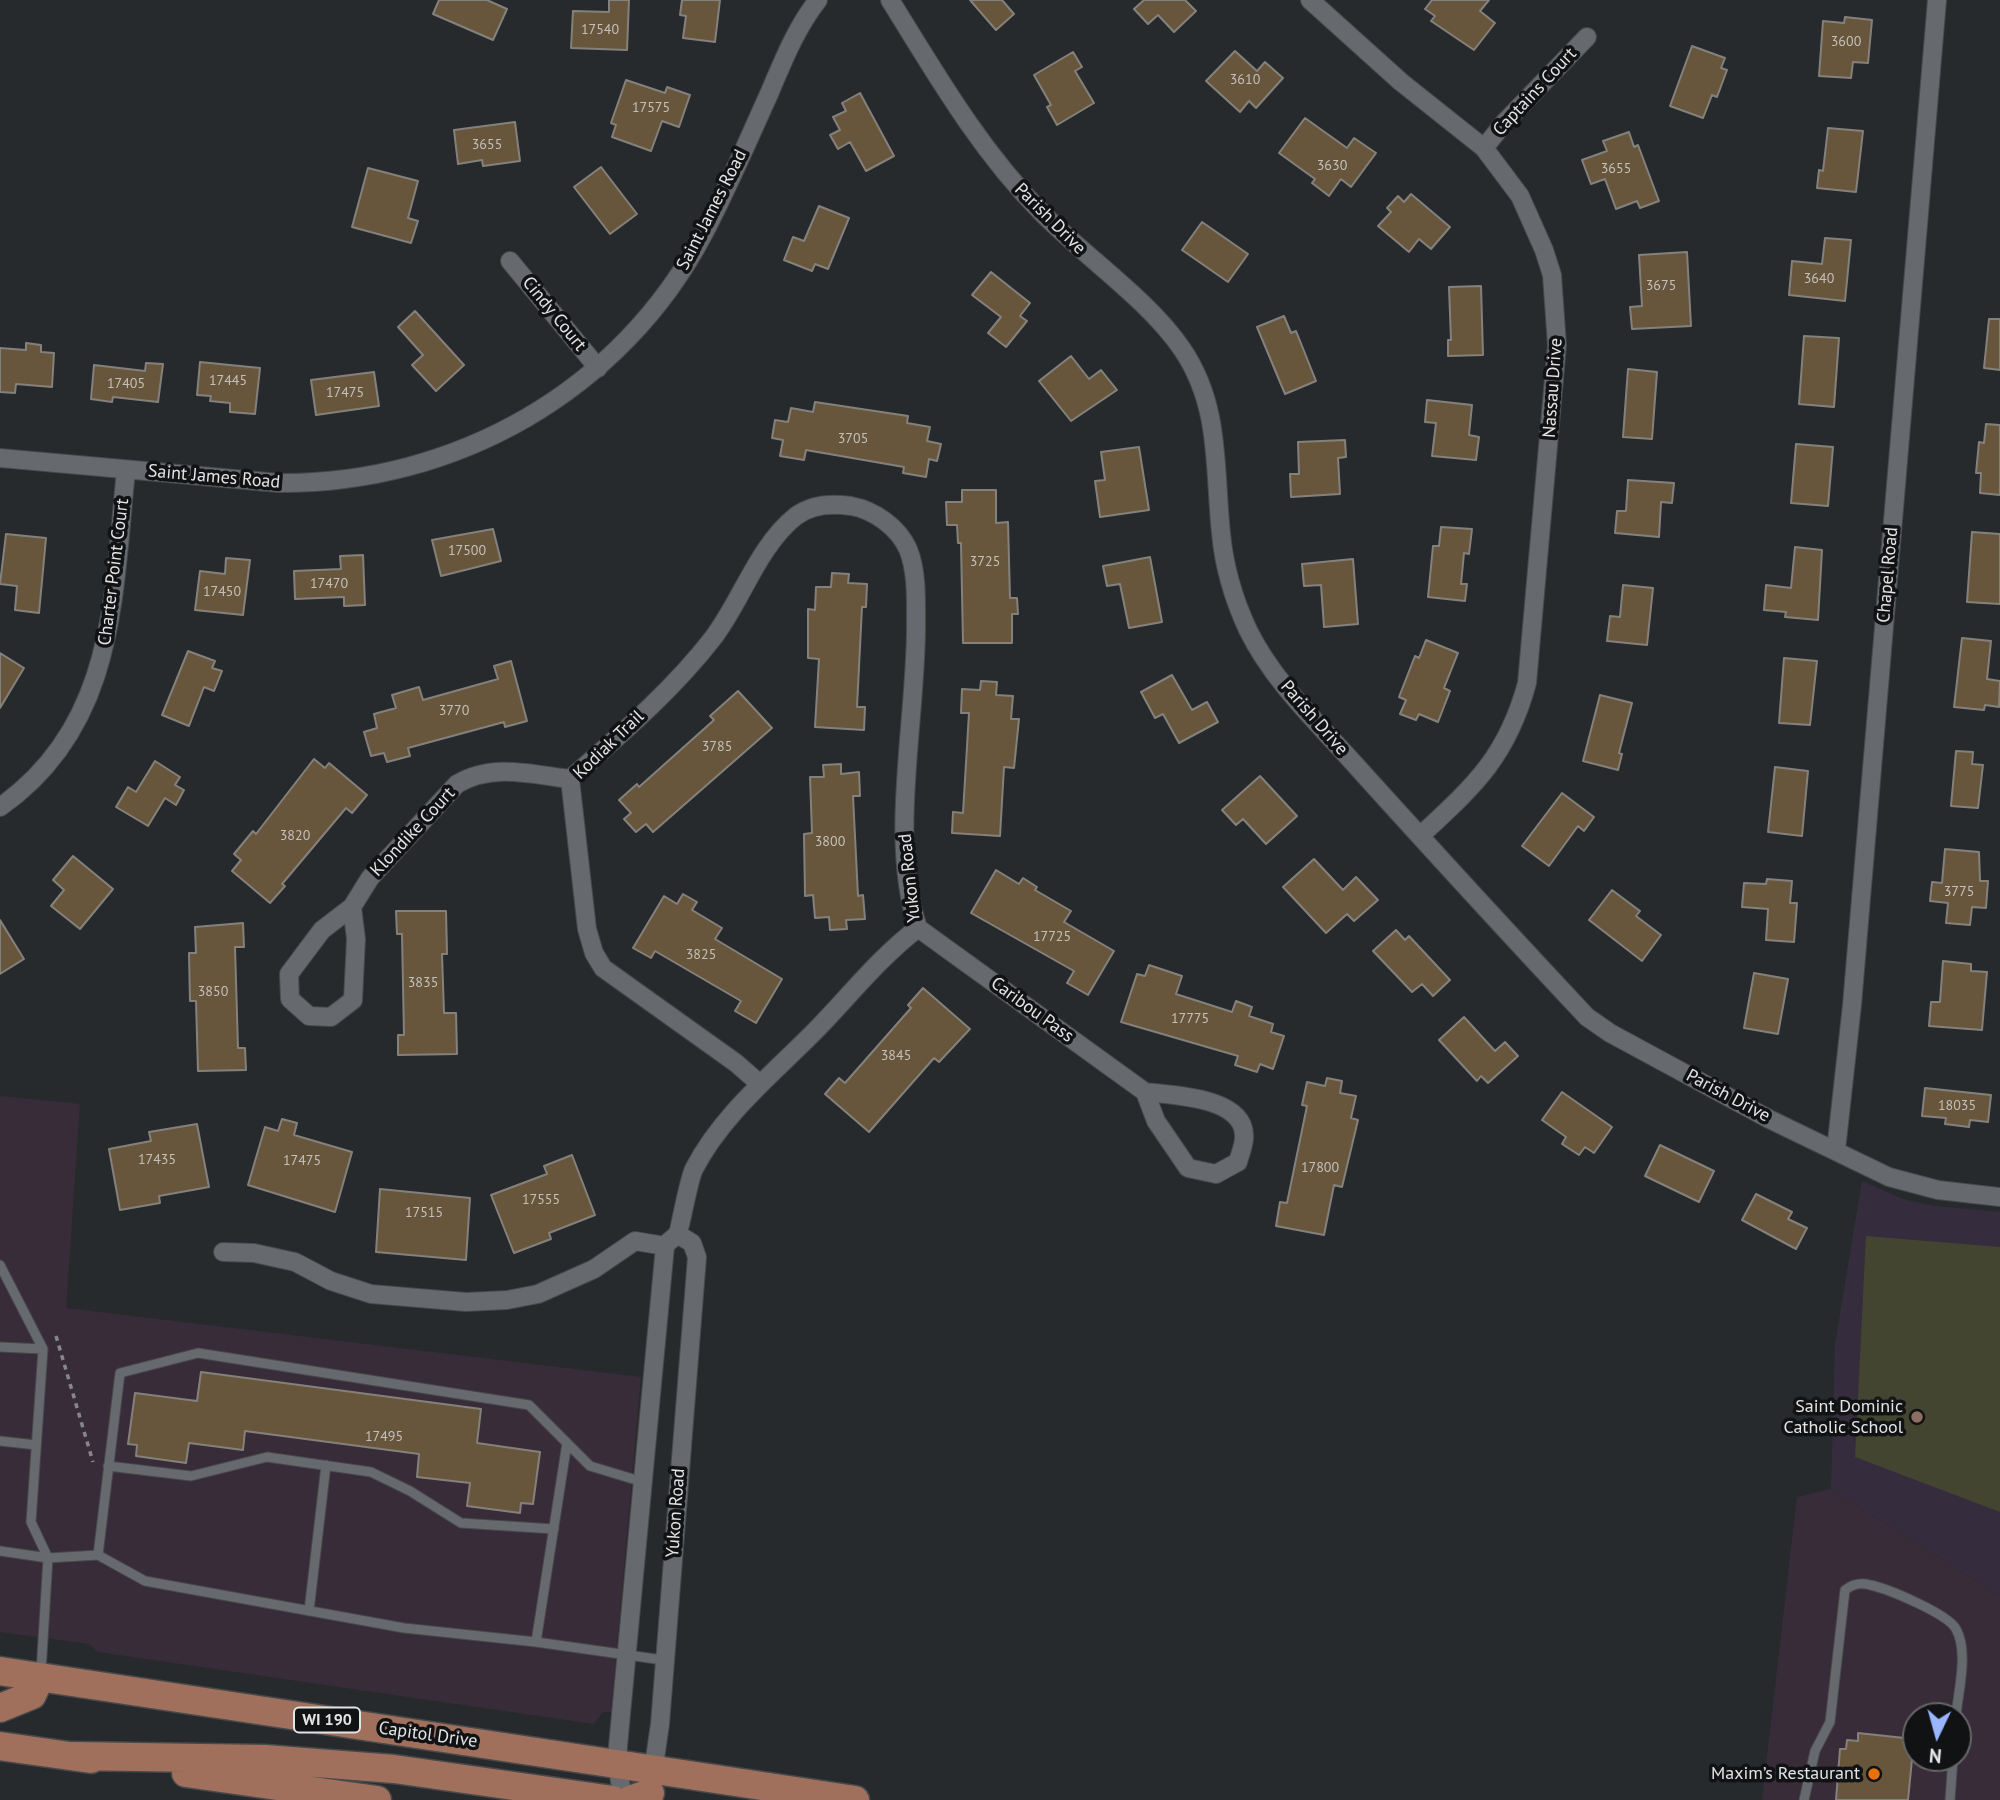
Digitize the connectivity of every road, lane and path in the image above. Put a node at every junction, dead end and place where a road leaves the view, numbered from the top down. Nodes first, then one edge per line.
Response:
1 (818, 0) edge
2 (890, 0) edge
3 (1311, 0) edge
4 (1937, 0) edge
5 (1587, 37) dead end
6 (1484, 148) junction
7 (510, 261) dead end
8 (598, 368) junction
9 (0, 458) edge
10 (126, 470) junction
11 (850, 506) joint
12 (569, 779) junction
13 (0, 807) edge
14 (1420, 836) junction
15 (352, 907) junction
16 (918, 928) junction
17 (760, 1084) junction
18 (1145, 1092) junction
19 (1836, 1150) junction
20 (2000, 1197) edge
21 (671, 1240) junction
22 (223, 1252) dead end
23 (0, 1265) edge
24 (56, 1336) dead end
25 (0, 1347) edge
26 (43, 1349) junction
27 (0, 1441) edge
28 (567, 1444) junction
29 (36, 1445) junction
30 (326, 1465) junction
31 (108, 1470) junction
32 (643, 1482) junction
33 (554, 1529) junction
34 (0, 1550) edge
35 (98, 1555) junction
36 (48, 1558) junction
37 (309, 1611) junction
38 (536, 1642) junction
39 (628, 1655) junction
40 (663, 1660) junction
41 (0, 1671) edge
42 (40, 1677) junction
43 (1957, 1702) edge
44 (0, 1708) edge
45 (0, 1746) edge
46 (73, 1756) junction
47 (617, 1763) junction
48 (1952, 1772) edge
49 (645, 1790) edge
50 (377, 1800) edge
51 (613, 1800) edge
52 (623, 1800) edge
53 (855, 1800) edge
54 (1804, 1800) edge
55 (1950, 1800) edge

1 - 8 street, Saint James Road
2 - 14 street, Parish Drive
3 - 6 street, Nassau Drive
4 - 19 street, Chapel Road
5 - 6 street, Captains Court
6 - 14 street, Nassau Drive
7 - 8 street, Cindy Court
8 - 10 street, Saint James Road
9 - 10 street, Saint James Road
10 - 13 street, Charter Point Court
11 - 12 street, Kodiak Trail
11 - 16 street, Yukon Road
12 - 15 street, Klondike Court
12 - 17 street, Kodiak Trail
14 - 19 street, Parish Drive
15 - 15 street, Klondike Court
16 - 17 street, Yukon Road
16 - 18 street, Caribou Pass
17 - 21 street, Yukon Road
18 - 18 street
19 - 20 street, Parish Drive
21 - 22 street
21 - 32 street, Yukon Road
21 - 40 street, Yukon Road
23 - 26 lane
24 - 31 path
25 - 26 lane
26 - 29 lane
27 - 29 lane
28 - 31 lane
28 - 32 lane
28 - 33 lane
29 - 36 lane
30 - 31 lane
30 - 33 lane
30 - 37 lane
31 - 35 lane
32 - 39 street, Yukon Road
33 - 38 lane
34 - 36 lane
35 - 36 lane
35 - 37 lane
36 - 42 lane
37 - 38 lane
38 - 39 lane
39 - 40 lane
39 - 47 street, Yukon Road
40 - 49 street, Yukon Road
41 - 42 main road, Capitol Drive / WI 190
42 - 44 main road
42 - 47 main road, Capitol Drive / WI 190
43 - 54 lane
45 - 46 main road
46 - 50 main road
46 - 51 main road
47 - 49 main road, Capitol Drive / WI 190
47 - 52 street, Yukon Road
48 - 55 lane
49 - 53 main road, Capitol Drive / WI 190

